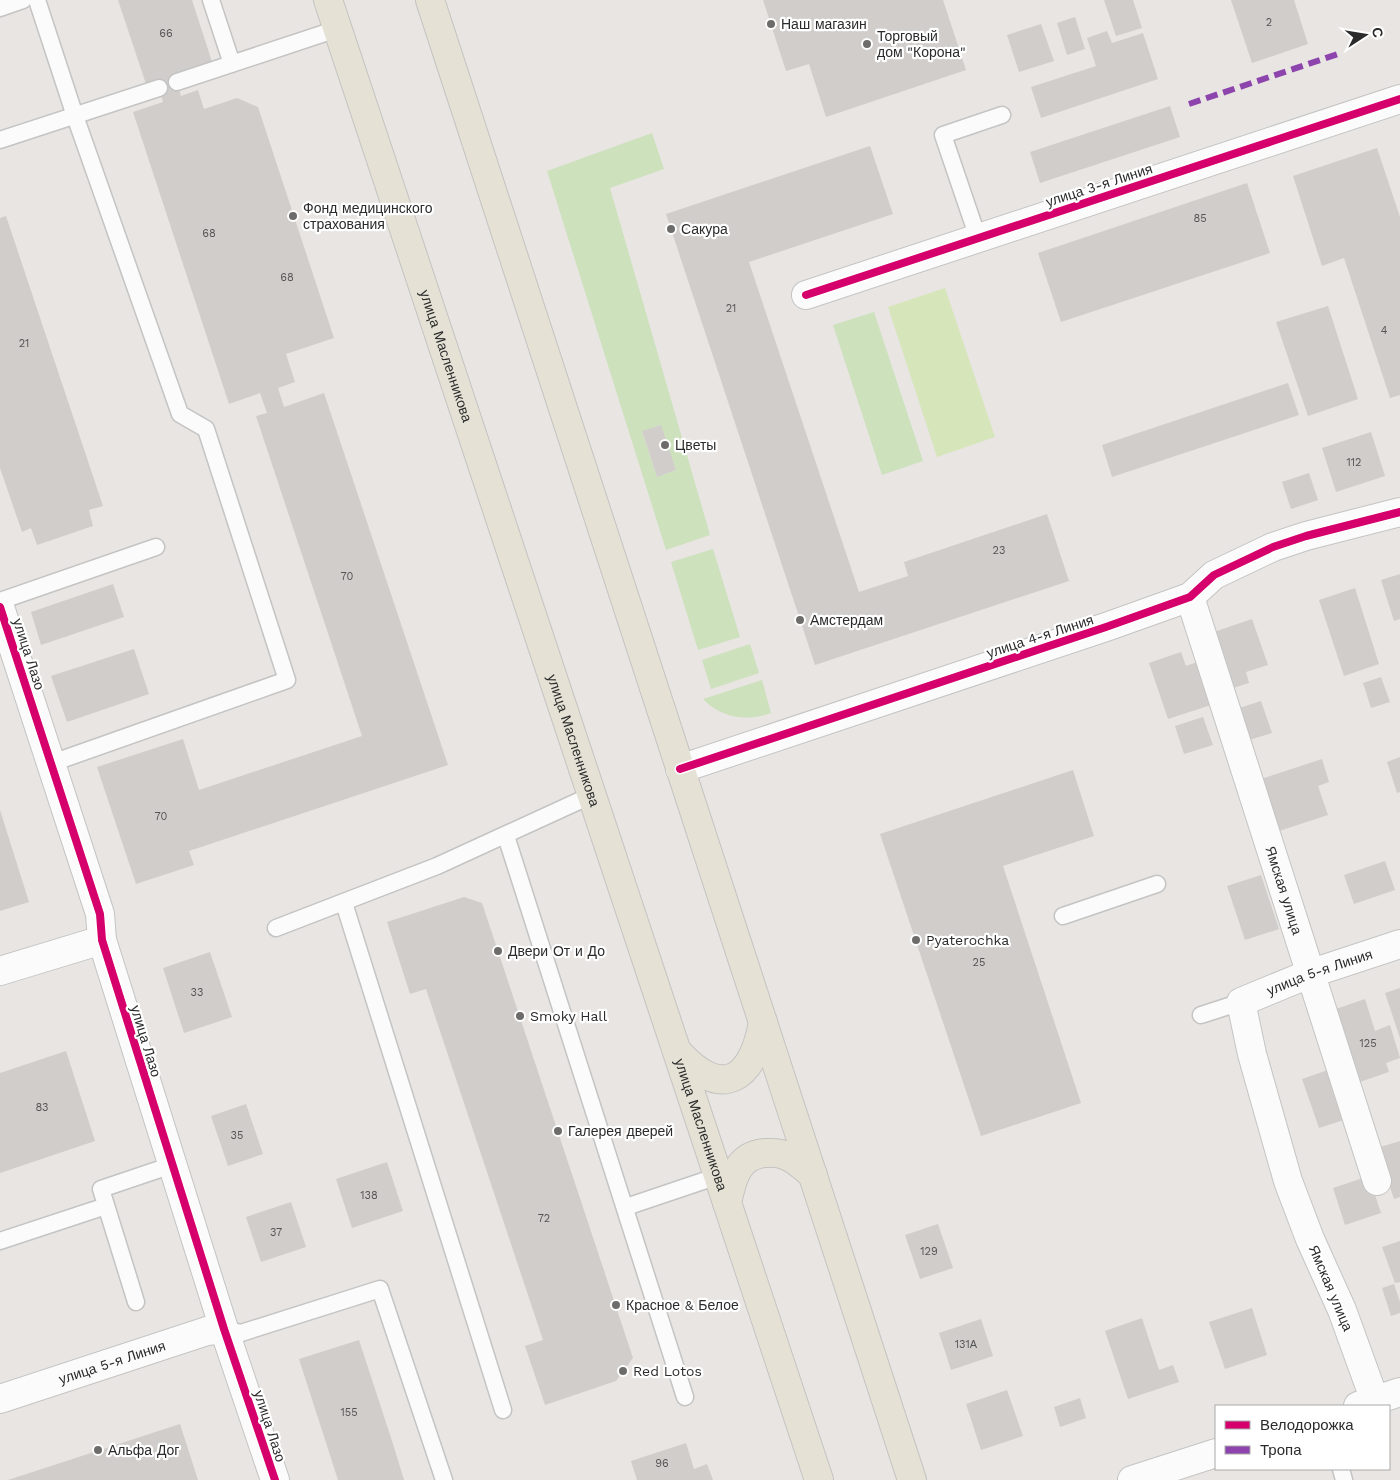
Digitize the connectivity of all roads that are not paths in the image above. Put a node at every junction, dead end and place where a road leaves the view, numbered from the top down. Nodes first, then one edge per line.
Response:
1 (23, 0) edge
2 (37, 0) edge
3 (211, 0) edge
4 (328, 0) edge
5 (430, 0) edge
6 (0, 8) edge
7 (337, 29) junction
8 (232, 64) junction
9 (177, 82) dead end
10 (159, 88) dead end
11 (1400, 98) edge
12 (1002, 115) dead end
13 (75, 116) junction
14 (0, 140) edge
15 (978, 238) junction
16 (806, 295) dead end
17 (1400, 512) edge
18 (156, 547) dead end
19 (1190, 597) junction
20 (0, 601) edge
21 (0, 607) edge
22 (52, 763) junction
23 (680, 769) junction
24 (592, 795) junction
25 (506, 836) junction
26 (1157, 884) dead end
27 (344, 903) junction
28 (1063, 916) dead end
29 (276, 928) dead end
30 (102, 940) junction
31 (1400, 944) edge
32 (0, 971) edge
33 (1309, 974) junction
34 (1241, 1002) junction
35 (1201, 1015) dead end
36 (763, 1022) junction
37 (677, 1051) junction
38 (172, 1165) junction
39 (812, 1175) junction
40 (718, 1176) junction
41 (1377, 1182) dead end
42 (727, 1203) junction
43 (106, 1206) junction
44 (626, 1206) junction
45 (0, 1241) edge
46 (136, 1302) dead end
47 (224, 1329) junction
48 (1400, 1392) edge
49 (686, 1396) dead end
50 (0, 1399) edge
51 (1366, 1404) edge
52 (503, 1410) dead end
53 (1215, 1453) edge
54 (275, 1480) edge
55 (444, 1480) edge
56 (819, 1480) edge
57 (912, 1480) edge
58 (1132, 1480) edge

1 - 6 lane
2 - 13 lane
3 - 8 lane
4 - 7 main road, улица Масленникова
5 - 23 main road
7 - 8 lane
7 - 24 main road, улица Масленникова
8 - 9 lane
10 - 13 lane
11 - 15 street, улица 3-я Линия
12 - 15 lane
13 - 14 lane
13 - 22 lane
15 - 16 street, улица 3-я Линия
17 - 19 street, улица 4-я Линия
18 - 20 lane
19 - 23 street, улица 4-я Линия
19 - 33 street, Ямская улица
21 - 22 street, улица Лазо
22 - 30 street, улица Лазо
23 - 36 main road
24 - 25 lane
24 - 37 main road, улица Масленникова
25 - 27 lane
25 - 44 lane
26 - 28 lane
27 - 29 lane
27 - 52 lane
30 - 32 street
30 - 38 street, улица Лазо
31 - 33 street, улица 5-я Линия
33 - 34 street, улица 5-я Линия
33 - 41 street, Ямская улица
34 - 35 lane
34 - 51 street, Ямская улица
36 - 37 main road
36 - 39 main road
37 - 40 main road, улица Масленникова
38 - 43 lane
38 - 47 street, улица Лазо
39 - 42 main road
39 - 57 main road
40 - 42 main road, улица Масленникова
40 - 44 lane
42 - 56 main road, улица Масленникова
43 - 45 lane
43 - 46 lane
44 - 49 lane
47 - 50 street, улица 5-я Линия
47 - 54 street, улица Лазо
47 - 55 lane
48 - 51 street
53 - 58 street

